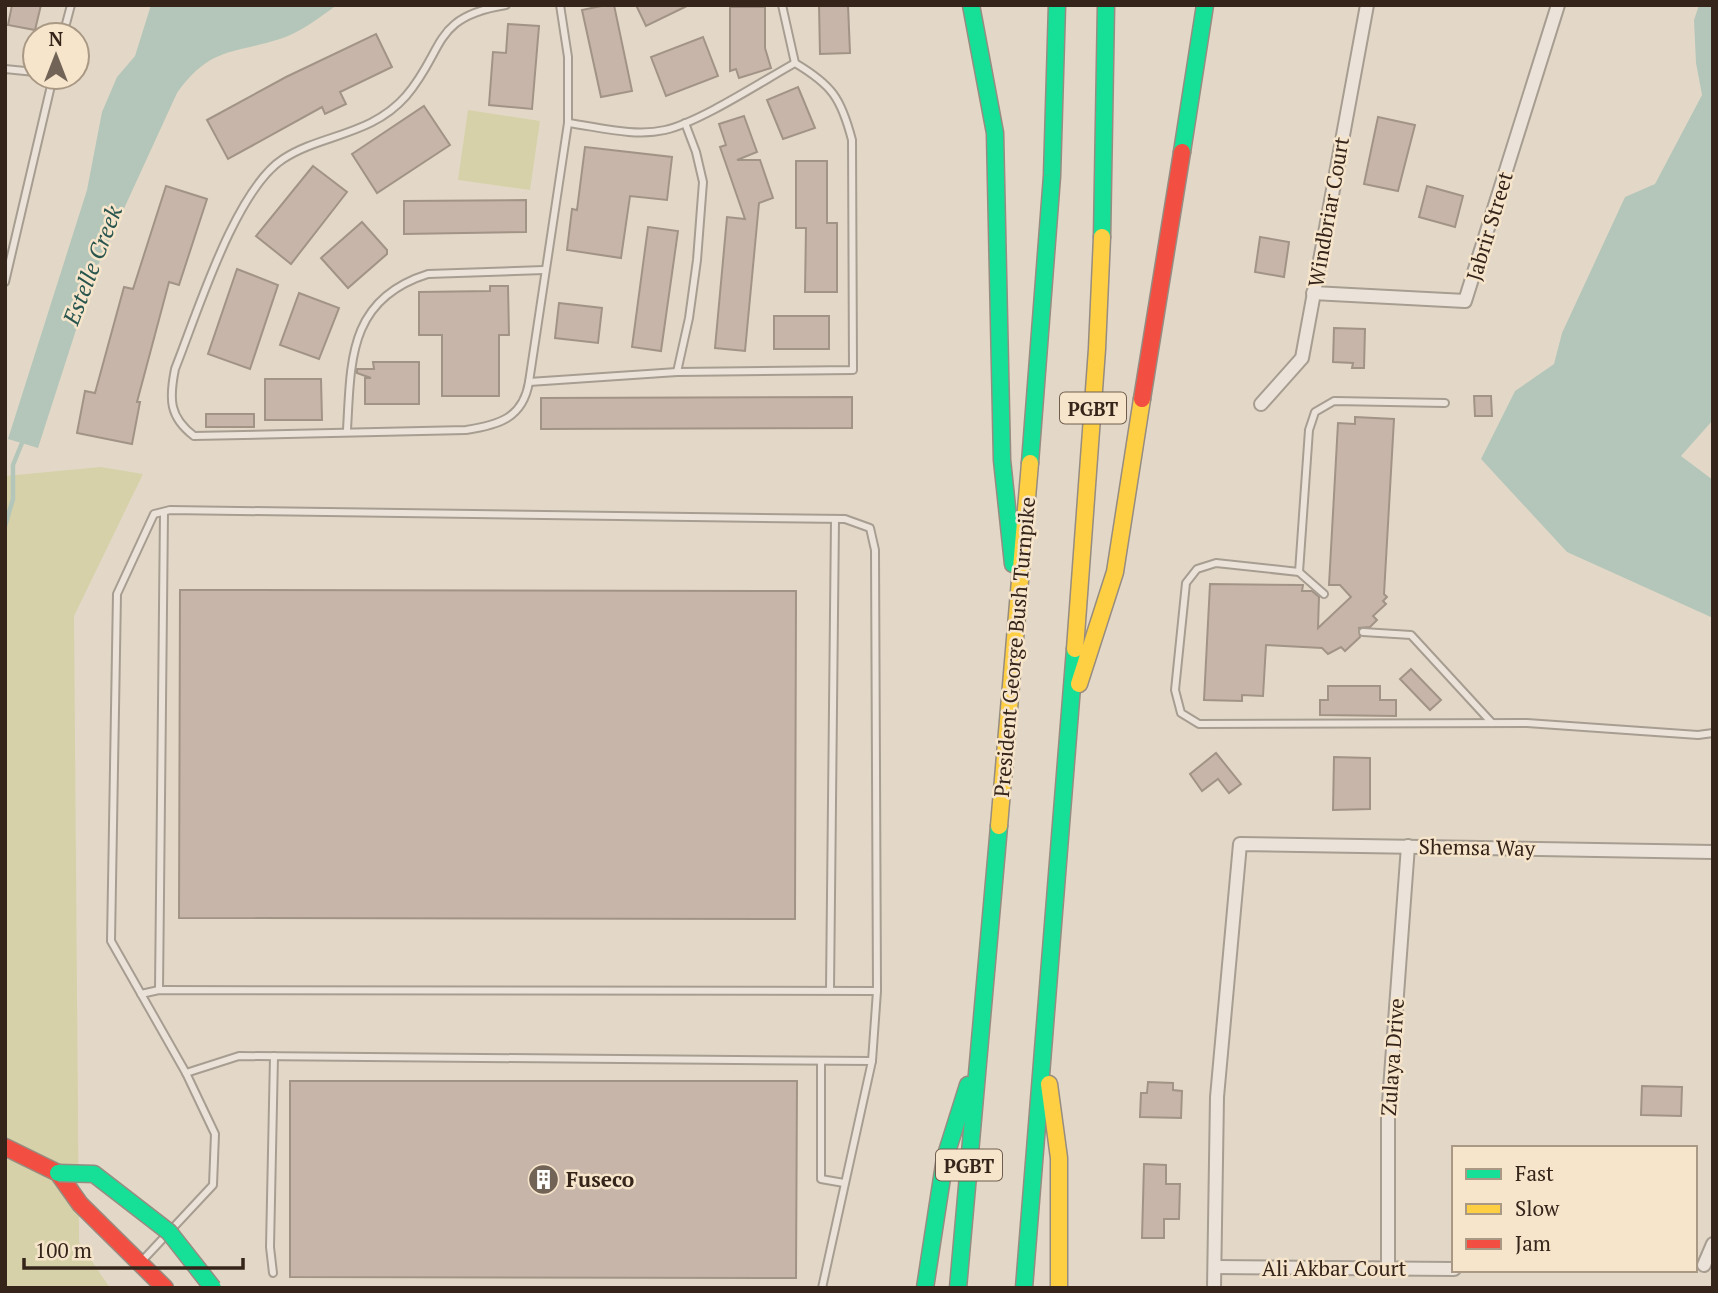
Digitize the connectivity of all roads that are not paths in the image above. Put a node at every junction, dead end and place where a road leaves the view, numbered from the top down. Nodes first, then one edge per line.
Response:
1 (506, 5) edge
2 (561, 5) edge
3 (782, 5) edge
4 (971, 5) edge
5 (1057, 5) edge
6 (1106, 5) edge
7 (1119, 5) edge
8 (1205, 5) edge
9 (1367, 5) edge
10 (1558, 5) edge
11 (795, 63) junction
12 (1106, 89) junction
13 (50, 91) edge
14 (568, 123) junction
15 (685, 123) junction
16 (544, 270) junction
17 (5, 282) edge
18 (1313, 293) junction
19 (677, 372) junction
20 (530, 382) junction
21 (1444, 403) dead end
22 (1261, 404) dead end
23 (347, 430) junction
24 (164, 512) junction
25 (835, 519) junction
26 (1299, 572) junction
27 (1324, 594) dead end
28 (1018, 612) junction
29 (1363, 632) dead end
30 (1492, 723) junction
31 (1068, 726) junction
32 (1713, 733) edge
33 (1408, 846) junction
34 (1713, 852) edge
35 (159, 990) junction
36 (830, 990) junction
37 (877, 990) junction
38 (141, 994) junction
39 (980, 1043) junction
40 (1045, 1044) junction
41 (274, 1056) junction
42 (821, 1061) junction
43 (872, 1061) junction
44 (186, 1073) junction
45 (5, 1147) edge
46 (58, 1173) junction
47 (844, 1182) junction
48 (169, 1232) junction
49 (1713, 1244) edge
50 (140, 1263) junction
51 (1704, 1265) dead end
52 (1215, 1268) junction
53 (1388, 1269) junction
54 (1452, 1269) edge
55 (273, 1273) dead end
56 (165, 1288) edge
57 (213, 1288) edge
58 (822, 1288) edge
59 (925, 1288) edge
60 (958, 1288) edge
61 (1024, 1288) edge
62 (1059, 1288) edge
63 (1214, 1288) edge

1 - 23 lane
2 - 14 lane
3 - 11 lane
4 - 28 main road
5 - 28 main road, President George Bush Turnpike / PGBT
6 - 12 main road, PGBT
7 - 12 main road
8 - 31 main road
9 - 18 street, Windbriar Court
10 - 18 street, Jabrir Street
11 - 15 lane
11 - 19 lane
12 - 31 main road, PGBT
13 - 17 lane
14 - 15 lane
14 - 16 lane
15 - 19 lane
16 - 20 lane
16 - 23 lane
18 - 22 street, Windbriar Court
19 - 20 lane
20 - 23 lane
21 - 26 lane
24 - 25 lane
24 - 35 lane
24 - 38 lane
25 - 36 lane
25 - 37 lane
26 - 27 lane
26 - 30 lane
28 - 39 main road, President George Bush Turnpike / PGBT
29 - 30 lane
30 - 32 lane
31 - 40 main road, PGBT
33 - 34 street, Shemsa Way
33 - 52 street, Shemsa Way
33 - 53 street, Zulaya Drive
35 - 36 lane
35 - 38 lane
36 - 37 lane
37 - 43 lane
38 - 44 lane
39 - 59 main road
39 - 60 main road, President George Bush Turnpike / PGBT
40 - 61 main road, PGBT
40 - 62 main road
41 - 42 lane
41 - 44 lane
41 - 55 lane
42 - 43 lane
42 - 47 lane
43 - 47 lane
44 - 48 lane
45 - 46 main road
46 - 48 main road, bridge
46 - 50 main road
47 - 58 lane
48 - 50 lane
48 - 57 main road, bridge
49 - 51 street
50 - 56 main road
52 - 53 street, Ali Akbar Court
52 - 63 street
53 - 54 street, Ali Akbar Court

